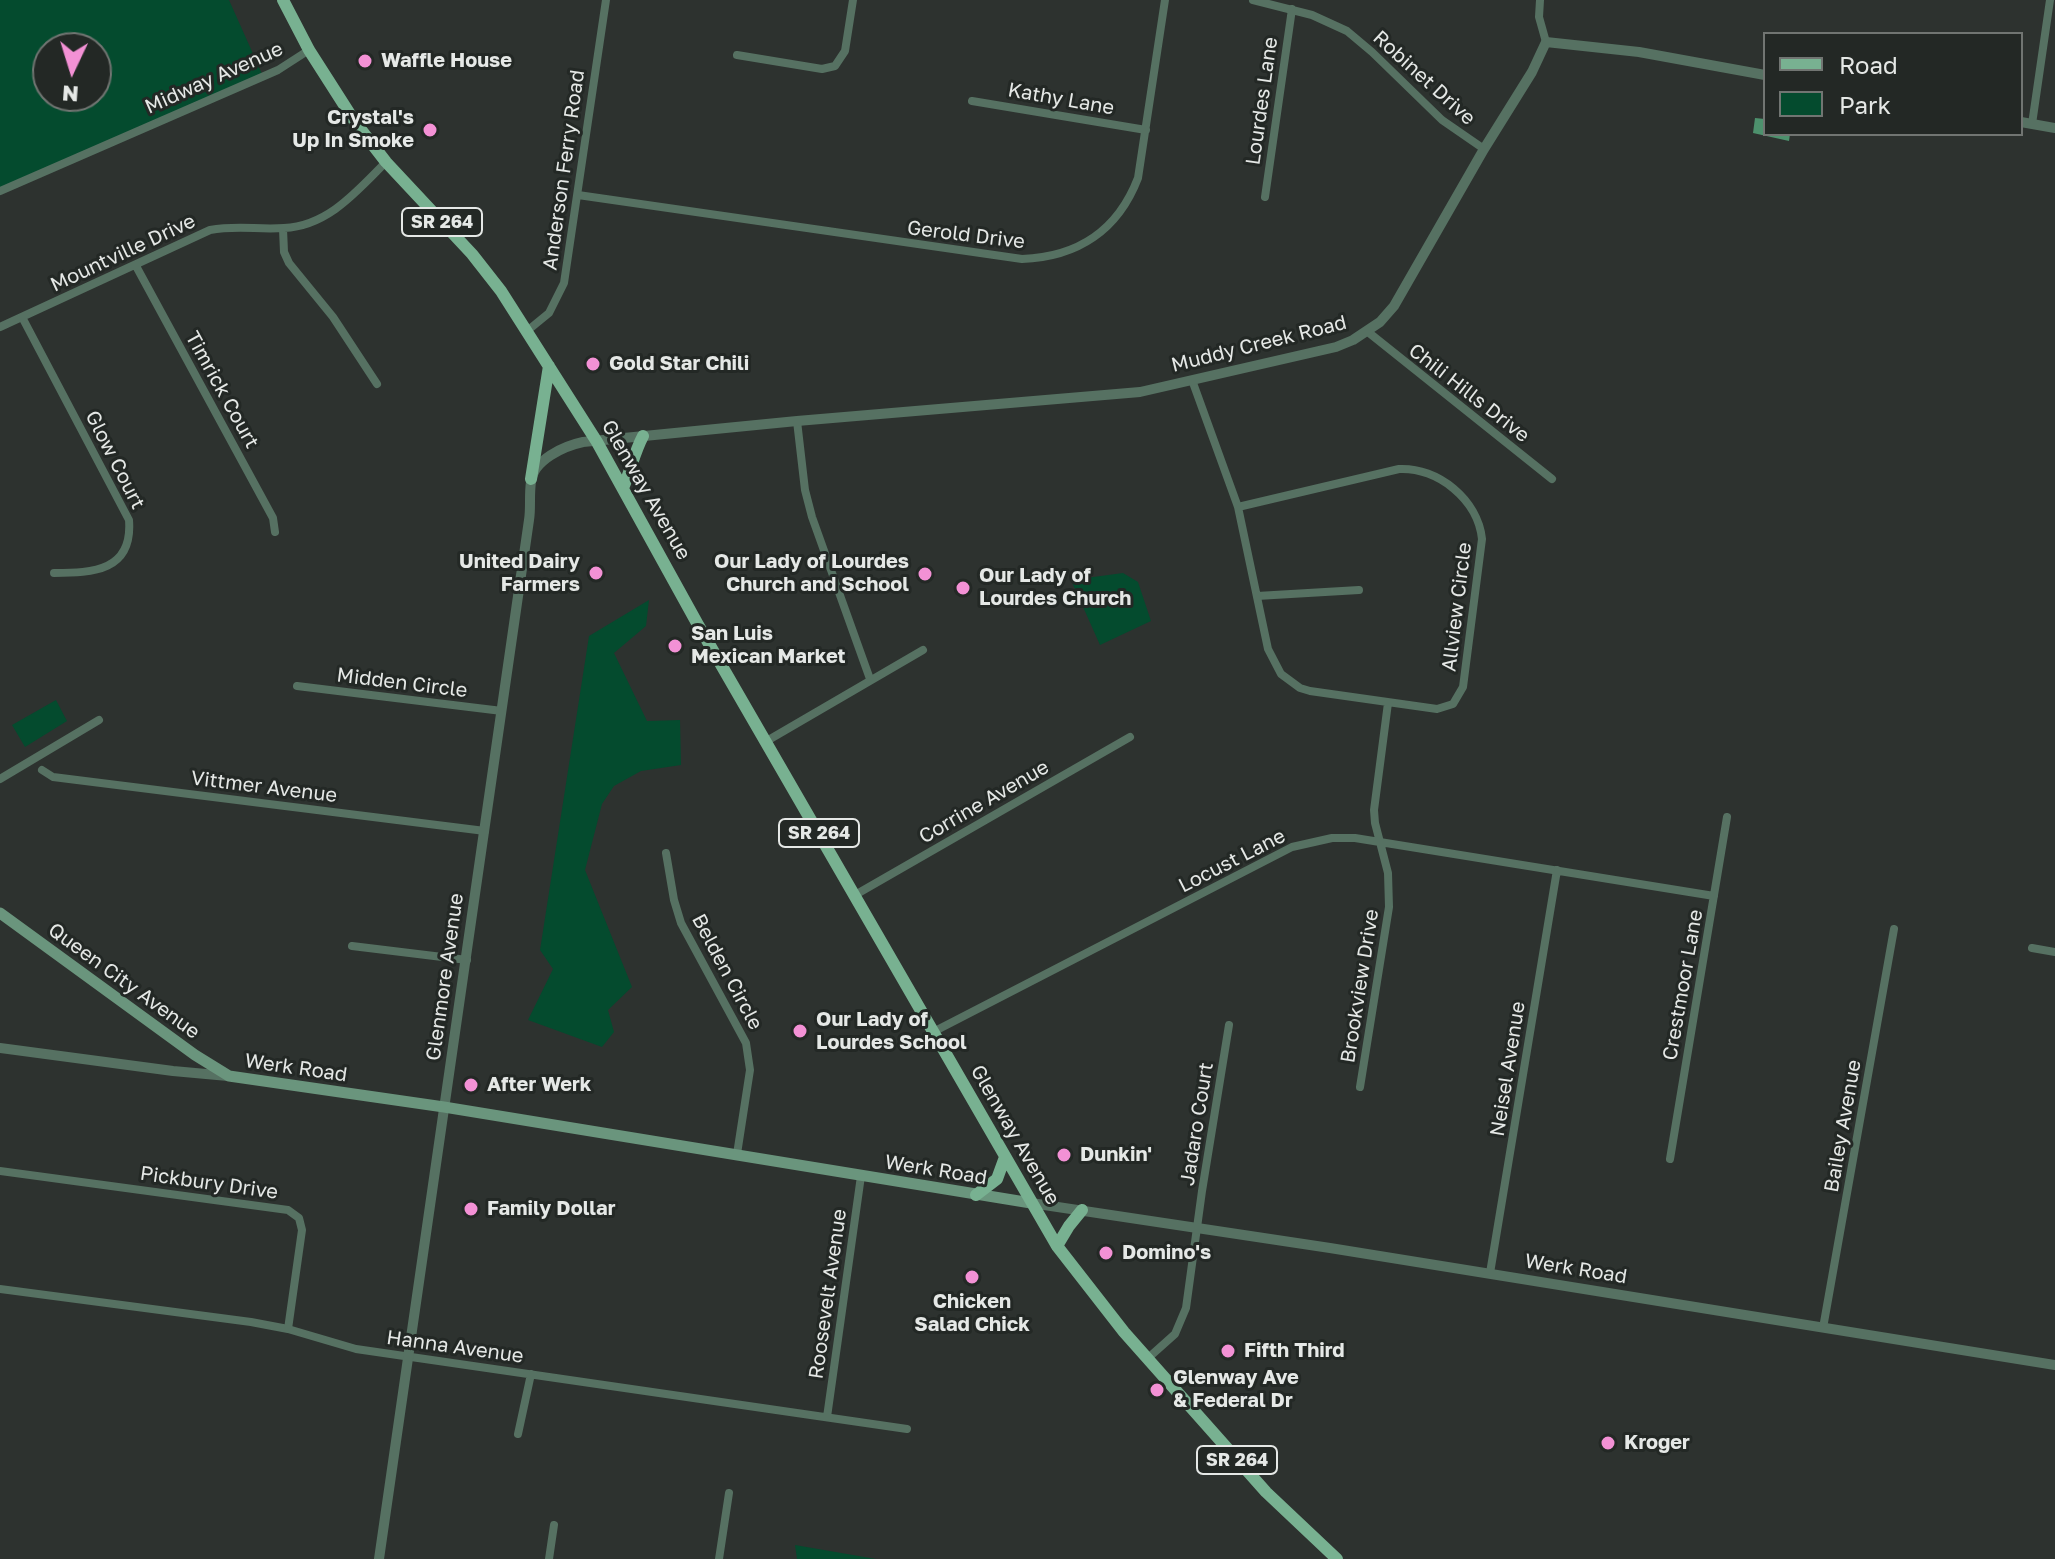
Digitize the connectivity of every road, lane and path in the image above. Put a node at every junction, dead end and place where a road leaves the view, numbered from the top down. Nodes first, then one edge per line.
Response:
1 (283, 0) edge
2 (606, 0) edge
3 (853, 0) edge
4 (1165, 0) edge
5 (1253, 0) edge
6 (1540, 0) edge
7 (2050, 0) edge
8 (1292, 9) junction
9 (1546, 42) junction
10 (309, 50) junction
11 (737, 55) dead end
12 (1763, 75) edge
13 (972, 101) dead end
14 (2027, 123) edge
15 (2055, 128) edge
16 (1146, 130) junction
17 (1484, 149) junction
18 (386, 162) junction
19 (0, 191) edge
20 (578, 195) junction
21 (1265, 197) dead end
22 (283, 229) junction
23 (136, 266) junction
24 (22, 317) junction
25 (0, 327) edge
26 (527, 331) junction
27 (1368, 332) junction
28 (549, 366) junction
29 (1192, 380) junction
30 (377, 384) dead end
31 (797, 421) junction
32 (643, 436) junction
33 (597, 442) junction
34 (531, 479) junction
35 (1552, 479) dead end
36 (623, 488) junction
37 (1238, 507) junction
38 (275, 532) dead end
39 (54, 573) dead end
40 (1359, 590) dead end
41 (1257, 596) junction
42 (923, 650) dead end
43 (870, 679) junction
44 (297, 686) dead end
45 (1388, 703) junction
46 (502, 711) junction
47 (99, 720) dead end
48 (1130, 737) dead end
49 (765, 742) junction
50 (42, 770) dead end
51 (0, 779) edge
52 (1727, 817) dead end
53 (485, 831) junction
54 (1381, 842) junction
55 (666, 853) dead end
56 (1557, 870) junction
57 (855, 895) junction
58 (1714, 896) junction
59 (0, 913) edge
60 (1894, 929) dead end
61 (352, 946) dead end
62 (2032, 948) dead end
63 (2055, 952) edge
64 (467, 960) junction
65 (1229, 1025) dead end
66 (933, 1032) junction
67 (0, 1048) edge
68 (229, 1076) junction
69 (1360, 1087) dead end
70 (444, 1107) junction
71 (737, 1154) junction
72 (1005, 1157) junction
73 (1670, 1159) dead end
74 (0, 1171) edge
75 (861, 1176) junction
76 (976, 1195) junction
77 (1031, 1203) junction
78 (1082, 1210) junction
79 (1197, 1227) junction
80 (1057, 1246) junction
81 (1490, 1273) junction
82 (0, 1289) edge
83 (1823, 1328) junction
84 (288, 1329) junction
85 (408, 1357) junction
86 (1147, 1359) junction
87 (2055, 1365) edge
88 (531, 1374) junction
89 (827, 1417) junction
90 (907, 1429) dead end
91 (518, 1434) dead end
92 (729, 1493) dead end
93 (554, 1525) dead end
94 (379, 1559) edge
95 (549, 1559) edge
96 (719, 1559) edge
97 (1337, 1559) edge

1 - 10 main road, Glenway Avenue / SR 264
2 - 20 street, Anderson Ferry Road
3 - 11 street
4 - 16 street, Gerold Drive
5 - 8 street, Robinet Drive
6 - 9 street
7 - 14 street
8 - 17 street, Robinet Drive
8 - 21 street, Lourdes Lane
9 - 12 street
9 - 17 street, Muddy Creek Road
10 - 18 main road, Glenway Avenue / SR 264
10 - 19 street, Midway Avenue
13 - 16 street, Kathy Lane
14 - 15 street
16 - 20 street, Gerold Drive
17 - 27 street, Muddy Creek Road
18 - 22 street, Mountville Drive
18 - 26 main road, Glenway Avenue / SR 264
20 - 26 street, Anderson Ferry Road
22 - 23 street, Mountville Drive
22 - 30 street
23 - 24 street, Mountville Drive
23 - 38 street, Timrick Court
24 - 25 street, Mountville Drive
24 - 39 street, Glow Court
26 - 28 main road, Glenway Avenue / SR 264
27 - 29 street, Muddy Creek Road
27 - 35 street, Chili Hills Drive
28 - 33 main road, Glenway Avenue / SR 264
28 - 34 main road
29 - 31 street, Muddy Creek Road
29 - 37 street, Allview Circle
31 - 32 street, Muddy Creek Road
31 - 43 street
32 - 33 street, Muddy Creek Road
32 - 36 main road
33 - 34 street
33 - 36 main road, Glenway Avenue / SR 264
34 - 46 street, Glenmore Avenue
36 - 49 main road, Glenway Avenue / SR 264
37 - 41 street, Allview Circle
37 - 45 street, Allview Circle
40 - 41 street
41 - 45 street, Allview Circle
42 - 43 street
43 - 49 street
44 - 46 street, Midden Circle
45 - 54 street, Brookview Drive
46 - 53 street, Glenmore Avenue
47 - 51 street
48 - 57 street, Corrine Avenue
49 - 57 main road, Glenway Avenue / SR 264
50 - 53 street, Vittmer Avenue
52 - 58 street, Crestmoor Lane
53 - 64 street, Glenmore Avenue
54 - 56 street, Locust Lane
54 - 66 street, Locust Lane
54 - 69 street, Brookview Drive
55 - 71 street, Belden Circle
56 - 58 street, Locust Lane
56 - 81 street, Neisel Avenue
57 - 66 main road, Glenway Avenue / SR 264
58 - 73 street, Crestmoor Lane
59 - 68 main road, Queen City Avenue
60 - 83 street, Bailey Avenue
61 - 64 street
62 - 63 street
64 - 70 street, Glenmore Avenue
65 - 79 street, Jadaro Court
66 - 72 main road, Glenway Avenue / SR 264
67 - 68 street, Werk Road
68 - 70 main road, Werk Road
70 - 71 main road, Werk Road
70 - 85 street, Glenmore Avenue
71 - 75 main road, Werk Road
72 - 76 main road
72 - 77 main road, Glenway Avenue / SR 264
74 - 84 street, Pickbury Drive
75 - 76 main road, Werk Road
75 - 89 street, Roosevelt Avenue
76 - 77 main road, Werk Road
77 - 78 street, Werk Road
77 - 80 main road, Glenway Avenue / SR 264
78 - 79 street, Werk Road
78 - 80 main road
79 - 81 street, Werk Road
79 - 86 street, Jadaro Court
80 - 86 main road, Glenway Avenue / SR 264
81 - 83 street, Werk Road
82 - 84 street, Hanna Avenue
83 - 87 street, Werk Road
84 - 85 street, Hanna Avenue
85 - 88 street, Hanna Avenue
85 - 94 street, Glenmore Avenue
86 - 97 main road, Glenway Avenue / SR 264
88 - 89 street, Hanna Avenue
88 - 91 street
89 - 90 street, Hanna Avenue
92 - 96 street
93 - 95 street

